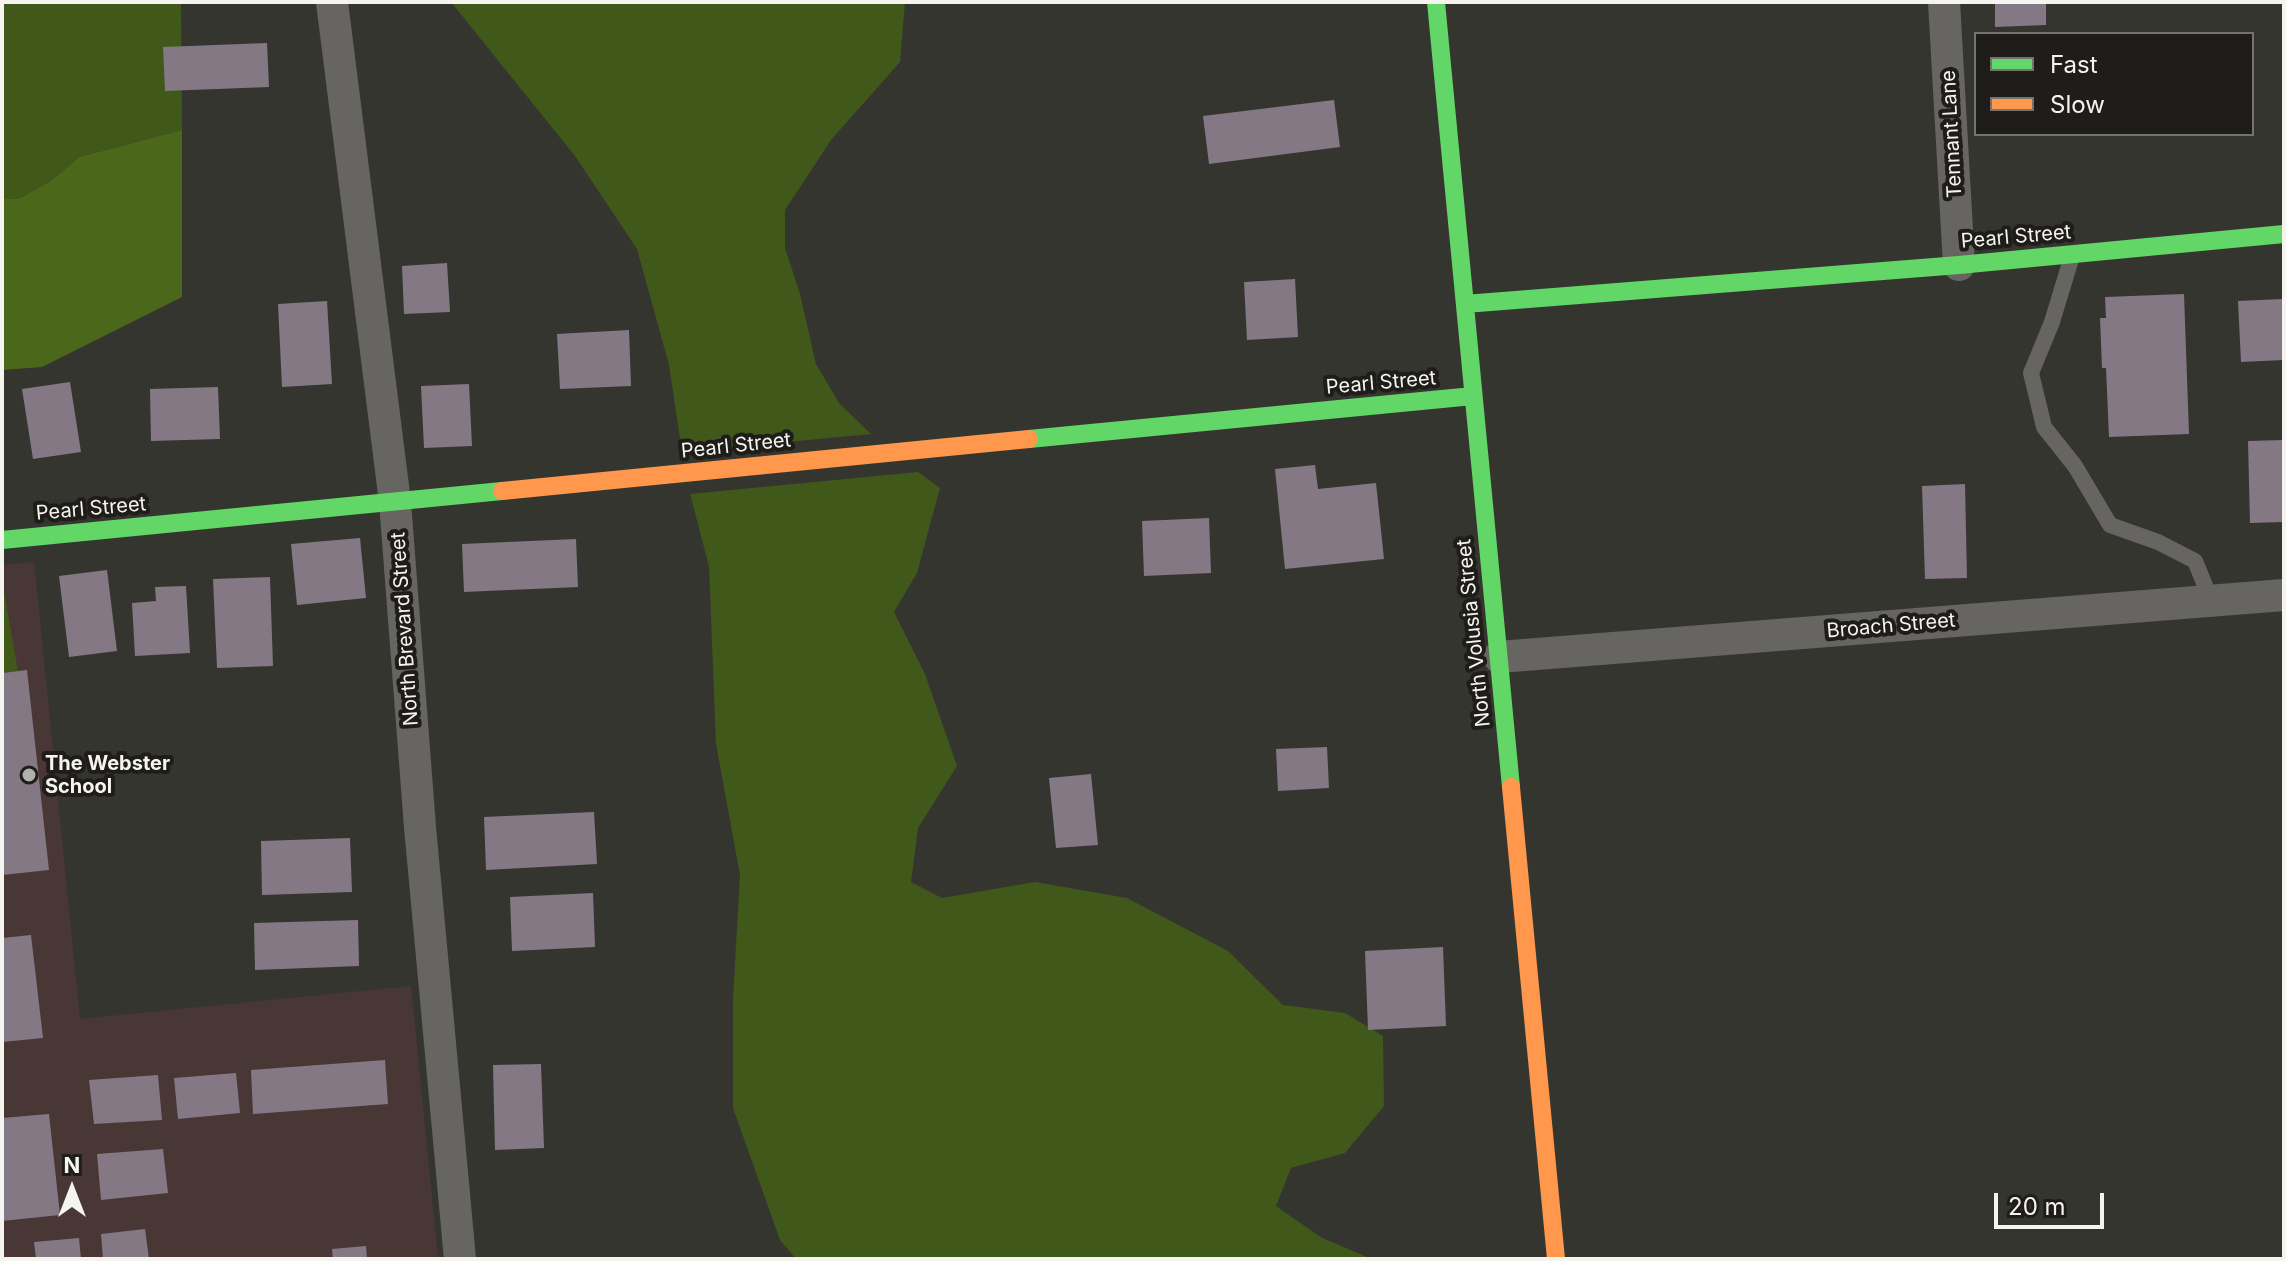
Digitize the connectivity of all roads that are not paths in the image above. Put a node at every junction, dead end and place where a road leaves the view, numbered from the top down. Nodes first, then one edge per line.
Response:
1 (332, 2) edge
2 (1436, 2) edge
3 (1944, 2) edge
4 (2284, 234) edge
5 (2073, 254) junction
6 (1959, 265) junction
7 (1465, 304) junction
8 (1473, 396) junction
9 (395, 502) junction
10 (2, 540) edge
11 (2284, 595) edge
12 (2211, 600) junction
13 (1499, 657) junction
14 (460, 1259) edge
15 (1556, 1259) edge

1 - 9 street, North Brevard Street
2 - 7 street, North Volusia Street
3 - 6 street, Tennant Lane
4 - 5 street, Pearl Street
5 - 6 street, Pearl Street
5 - 12 lane
6 - 7 street, Pearl Street
7 - 8 street, North Volusia Street
8 - 9 street, Pearl Street
8 - 13 street, North Volusia Street
9 - 10 street, Pearl Street
9 - 14 street, North Brevard Street
11 - 12 street, Broach Street
12 - 13 street, Broach Street
13 - 15 street, North Volusia Street

